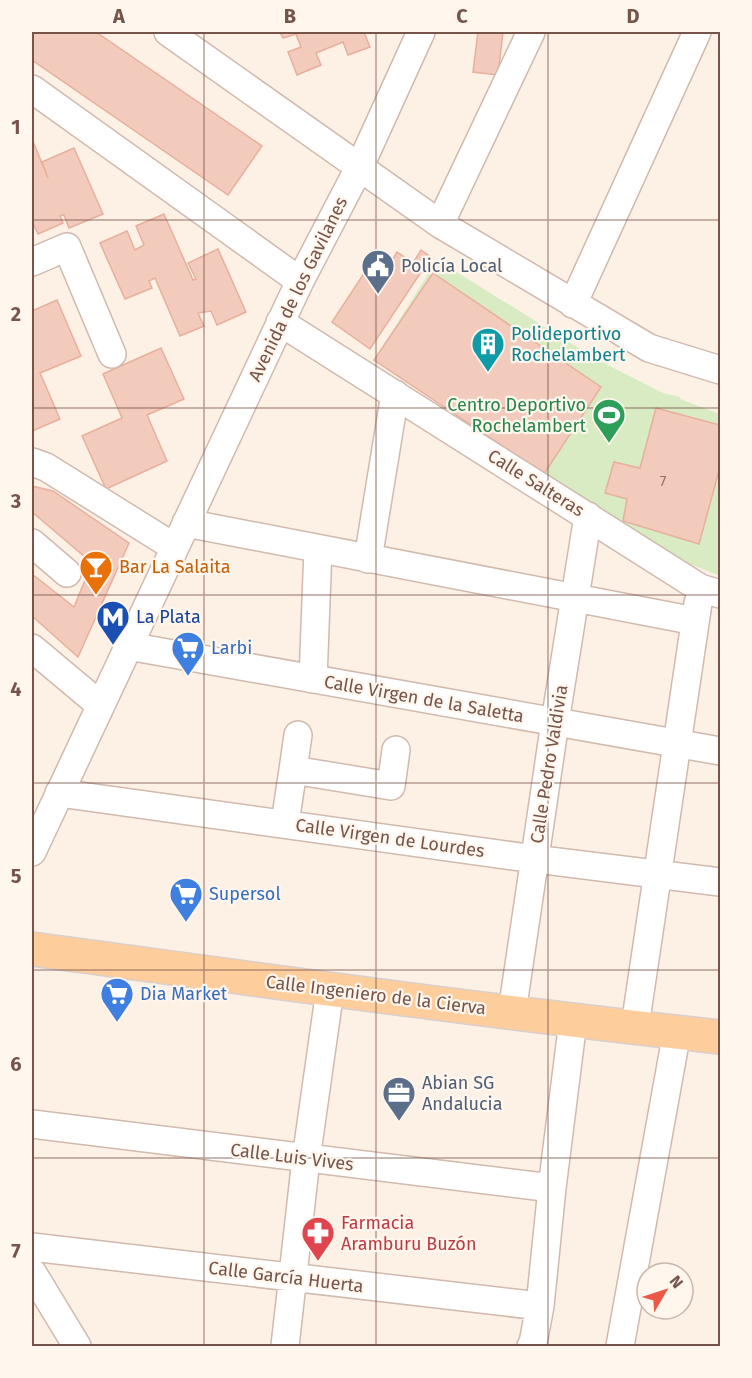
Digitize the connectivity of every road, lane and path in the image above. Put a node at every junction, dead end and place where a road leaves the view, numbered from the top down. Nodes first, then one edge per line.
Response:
1 (168, 32) edge
2 (421, 32) edge
3 (531, 32) edge
4 (697, 32) edge
5 (203, 42) edge
6 (32, 88) edge
7 (360, 165) junction
8 (440, 224) junction
9 (32, 262) edge
10 (300, 281) junction
11 (573, 304) junction
12 (280, 322) junction
13 (112, 354) dead end
14 (718, 364) edge
15 (395, 394) junction
16 (32, 462) edge
17 (588, 516) junction
18 (180, 535) junction
19 (32, 543) edge
20 (318, 549) junction
21 (368, 559) junction
22 (67, 573) dead end
23 (710, 591) edge
24 (575, 599) junction
25 (695, 621) junction
26 (128, 646) junction
27 (32, 648) edge
28 (313, 679) junction
29 (100, 705) junction
30 (555, 722) junction
31 (298, 735) dead end
32 (676, 743) junction
33 (396, 750) dead end
34 (720, 751) edge
35 (293, 770) junction
36 (48, 798) edge
37 (285, 823) junction
38 (32, 852) edge
39 (535, 859) junction
40 (657, 873) junction
41 (720, 882) edge
42 (32, 949) edge
43 (330, 990) junction
44 (512, 1012) junction
45 (573, 1021) junction
46 (635, 1026) junction
47 (677, 1032) junction
48 (720, 1037) edge
49 (32, 1124) edge
50 (306, 1159) junction
51 (552, 1188) junction
52 (32, 1247) edge
53 (32, 1272) edge
54 (292, 1278) junction
55 (540, 1306) junction
56 (73, 1345) edge
57 (285, 1347) edge
58 (531, 1347) edge
59 (620, 1347) edge

1 - 5 street
2 - 7 street, Avenida de los Gavilanes
3 - 8 street
4 - 11 street
5 - 7 street
6 - 10 street
7 - 8 street
7 - 10 street, Avenida de los Gavilanes
8 - 11 street
9 - 13 street
10 - 12 street, Avenida de los Gavilanes
11 - 14 street
12 - 15 street, Calle Salteras
12 - 18 street, Avenida de los Gavilanes
15 - 17 street, Calle Salteras
15 - 21 street
16 - 18 street
17 - 23 street, Calle Salteras
17 - 24 street, Calle Pedro Valdivia
18 - 20 street
18 - 26 street, Avenida de los Gavilanes
19 - 22 street
20 - 21 street
20 - 28 street
21 - 24 street
23 - 25 street
24 - 25 street
24 - 30 street, Calle Pedro Valdivia
25 - 32 street
26 - 28 street, Calle Virgen de la Saletta
26 - 29 street, Avenida de los Gavilanes
27 - 29 street
28 - 30 street, Calle Virgen de la Saletta
29 - 36 street, Avenida de los Gavilanes
30 - 32 street, Calle Virgen de la Saletta
30 - 39 street, Calle Pedro Valdivia
31 - 35 street
32 - 34 street, Calle Virgen de la Saletta
32 - 40 street
33 - 35 street
35 - 37 street
36 - 37 street, Calle Virgen de Lourdes
36 - 38 street, Avenida de los Gavilanes
37 - 39 street, Calle Virgen de Lourdes
39 - 40 street, Calle Virgen de Lourdes
39 - 44 street, Calle Pedro Valdivia
40 - 41 street, Calle Virgen de Lourdes
40 - 46 street
42 - 43 main road, Calle Ingeniero de la Cierva
43 - 44 main road, Calle Ingeniero de la Cierva
43 - 50 street
44 - 45 main road, Calle Ingeniero de la Cierva
45 - 46 main road, Calle Ingeniero de la Cierva
45 - 51 street
46 - 47 main road, Calle Ingeniero de la Cierva
47 - 48 main road, Calle Ingeniero de la Cierva
47 - 59 street
49 - 50 street, Calle Luis Vives
50 - 51 street, Calle Luis Vives
50 - 54 street
51 - 55 street
52 - 54 street, Calle García Huerta
53 - 56 street
54 - 55 street, Calle García Huerta
54 - 57 street
55 - 58 street

